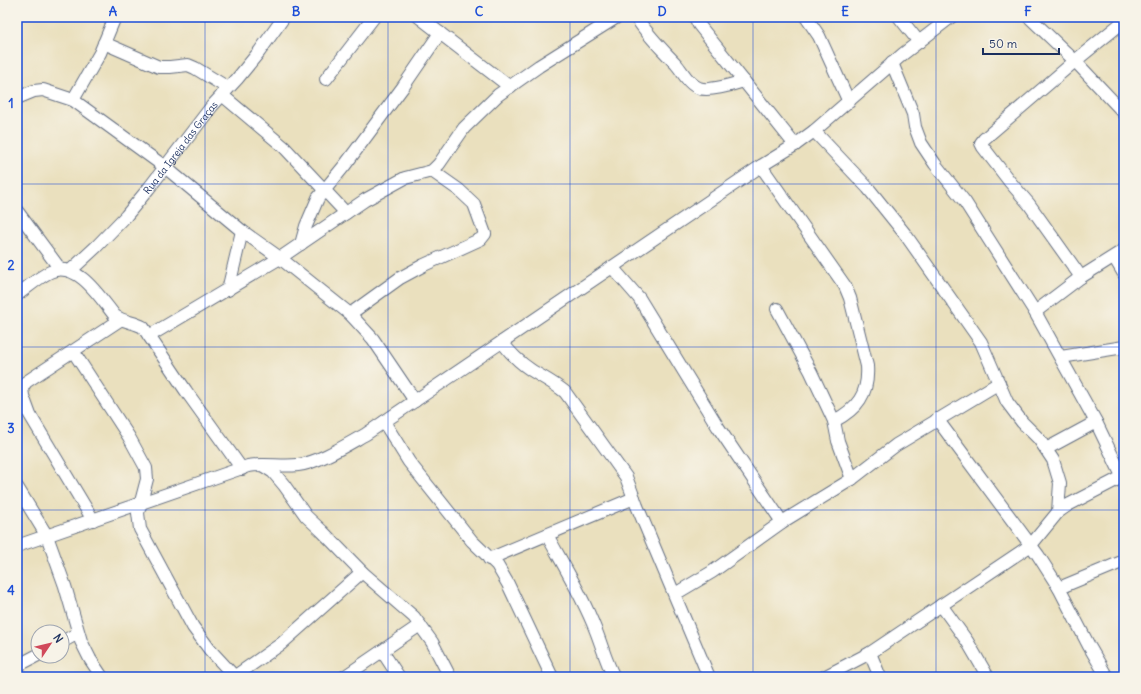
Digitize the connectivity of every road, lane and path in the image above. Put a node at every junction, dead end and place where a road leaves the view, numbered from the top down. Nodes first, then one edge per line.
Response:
1 (115, 17) edge
2 (284, 17) edge
3 (374, 17) edge
4 (419, 17) edge
5 (617, 17) edge
6 (636, 17) edge
7 (695, 17) edge
8 (806, 17) edge
9 (899, 17) edge
10 (951, 17) edge
11 (1029, 17) edge
12 (1124, 21) edge
13 (440, 33) junction
14 (919, 42) junction
15 (104, 43) junction
16 (1075, 61) junction
17 (892, 63) junction
18 (326, 79) dead end
19 (744, 81) junction
20 (510, 87) junction
21 (225, 92) junction
22 (17, 98) edge
23 (73, 100) junction
24 (849, 102) junction
25 (1124, 112) edge
26 (814, 131) junction
27 (795, 145) junction
28 (761, 166) junction
29 (165, 167) junction
30 (432, 170) junction
31 (325, 190) junction
32 (17, 211) edge
33 (346, 213) junction
34 (242, 231) junction
35 (301, 244) junction
36 (1119, 253) edge
37 (280, 258) junction
38 (612, 267) junction
39 (65, 270) junction
40 (1124, 274) edge
41 (1082, 277) junction
42 (228, 290) junction
43 (17, 295) edge
44 (776, 309) dead end
45 (1035, 312) junction
46 (350, 314) junction
47 (120, 320) junction
48 (149, 336) junction
49 (502, 342) junction
50 (1124, 347) edge
51 (73, 351) junction
52 (1061, 356) junction
53 (999, 383) junction
54 (415, 401) junction
55 (937, 419) junction
56 (834, 421) junction
57 (384, 422) junction
58 (1096, 422) junction
59 (1046, 449) junction
60 (261, 464) junction
61 (242, 469) junction
62 (1123, 476) edge
63 (852, 479) junction
64 (17, 487) edge
65 (634, 498) junction
66 (140, 504) junction
67 (1058, 512) junction
68 (93, 520) junction
69 (782, 522) junction
70 (547, 535) junction
71 (47, 536) junction
72 (1030, 545) junction
73 (17, 546) edge
74 (489, 559) junction
75 (1124, 561) edge
76 (362, 572) junction
77 (1058, 588) junction
78 (675, 594) junction
79 (941, 605) junction
80 (420, 625) junction
81 (78, 633) junction
82 (70, 638) edge
83 (382, 651) junction
84 (870, 653) junction
85 (30, 659) edge
86 (17, 666) edge
87 (102, 677) edge
88 (234, 677) edge
89 (344, 677) edge
90 (399, 677) edge
91 (450, 677) edge
92 (552, 677) edge
93 (614, 677) edge
94 (709, 677) edge
95 (824, 677) edge
96 (880, 677) edge
97 (988, 677) edge
98 (1107, 677) edge

1 - 15 street
2 - 21 street, Rua da Igreja das Graças
3 - 18 street
4 - 13 street
5 - 20 street
6 - 19 street
7 - 19 street
8 - 24 street
9 - 14 street
10 - 14 street
11 - 16 street
12 - 16 street
13 - 20 street
13 - 31 street
14 - 17 street
15 - 21 street
15 - 23 street
16 - 25 street
16 - 41 street
17 - 24 street
17 - 45 street
19 - 27 street
20 - 30 street
21 - 29 street, Rua da Igreja das Graças
21 - 31 street
22 - 23 street
23 - 29 street
24 - 26 street
26 - 27 street
26 - 53 street
27 - 28 street
28 - 38 street
28 - 56 street
29 - 34 street
29 - 39 street, Rua da Igreja das Graças
30 - 33 street
30 - 46 street
31 - 33 street
31 - 35 street
32 - 39 street
33 - 35 street
34 - 37 street
34 - 42 street
35 - 37 street
36 - 40 street
36 - 41 street
37 - 42 street
37 - 46 street
38 - 49 street
38 - 69 street
39 - 43 street, Rua da Igreja das Graças
39 - 47 street
41 - 45 street
42 - 48 street
44 - 56 street
45 - 52 street
46 - 54 street
47 - 48 street
47 - 51 street
48 - 61 street
49 - 54 street
49 - 65 street
50 - 52 street
51 - 66 street
51 - 68 street
52 - 58 street
53 - 55 street
53 - 59 street
54 - 57 street
55 - 63 street
55 - 72 street
56 - 63 street
57 - 60 street
57 - 74 street
58 - 59 street
58 - 62 street
59 - 67 street
60 - 61 street
60 - 76 street
61 - 66 street
62 - 67 street
63 - 69 street
64 - 71 street
65 - 70 street
65 - 78 street
66 - 68 street
66 - 88 street
67 - 72 street
68 - 71 street
69 - 78 street
70 - 74 street
70 - 93 street
71 - 73 street
71 - 81 street
72 - 77 street
72 - 79 street
74 - 92 street
75 - 77 street
76 - 80 street
76 - 88 street
77 - 98 street
78 - 94 street
79 - 84 street
79 - 97 street
80 - 83 street
80 - 91 street
81 - 82 street
81 - 87 street
83 - 89 street
83 - 90 street
84 - 95 street
84 - 96 street
85 - 86 street

